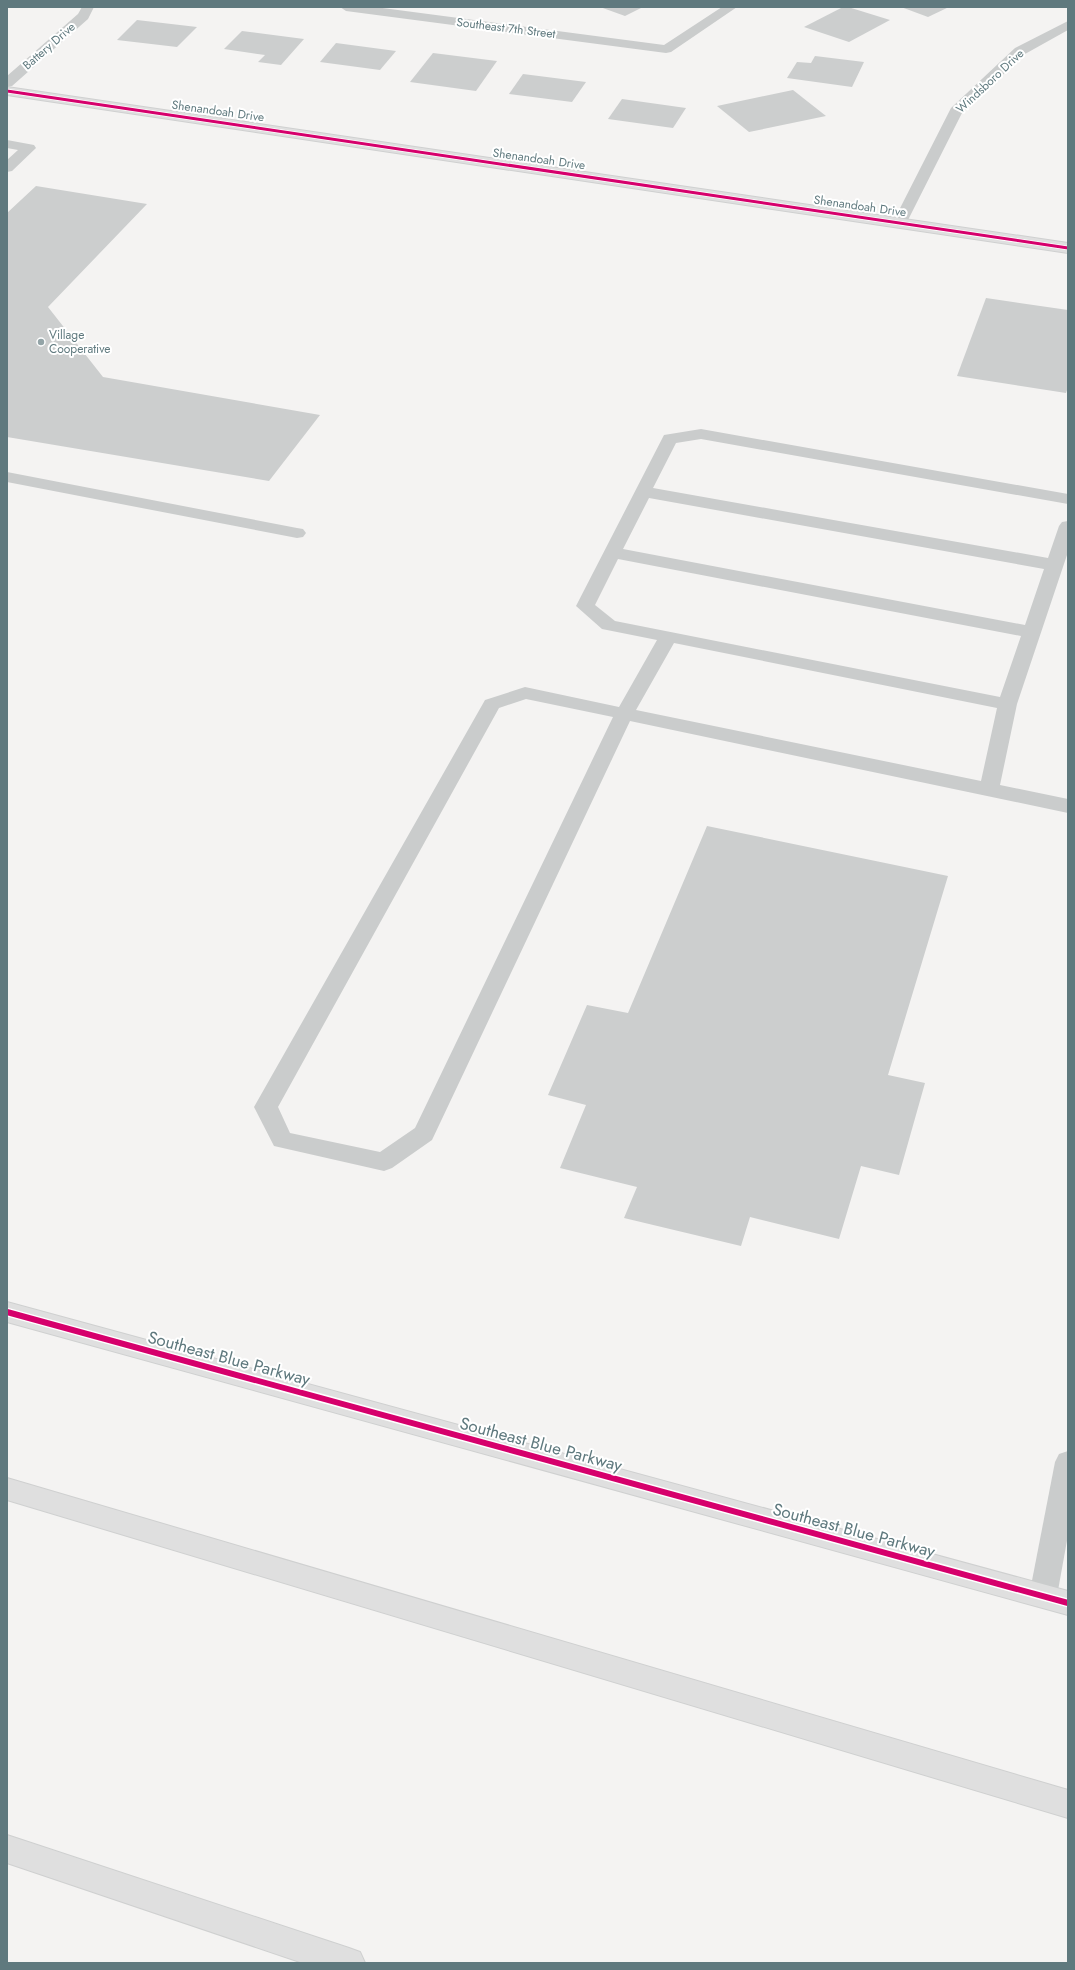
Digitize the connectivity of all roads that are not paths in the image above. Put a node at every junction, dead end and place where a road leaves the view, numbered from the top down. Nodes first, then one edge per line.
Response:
1 (88, 7) edge
2 (346, 7) edge
3 (731, 7) edge
4 (1068, 25) edge
5 (7, 83) edge
6 (7, 90) edge
7 (7, 144) edge
8 (7, 168) edge
9 (900, 222) junction
10 (1068, 248) edge
11 (7, 477) edge
12 (644, 492) junction
13 (1068, 499) edge
14 (1068, 526) edge
15 (297, 533) dead end
16 (613, 553) junction
17 (1055, 565) junction
18 (1031, 632) junction
19 (668, 637) junction
20 (1007, 704) junction
21 (624, 714) junction
22 (989, 790) junction
23 (1068, 806) edge
24 (7, 1312) edge
25 (1068, 1462) edge
26 (7, 1489) edge
27 (1043, 1596) junction
28 (1068, 1603) edge
29 (1068, 1804) edge
30 (7, 1849) edge
31 (349, 1963) edge

1 - 5 street, Battery Drive
2 - 3 street, Southeast 7th Street
4 - 9 street, Windsboro Drive
6 - 9 main road, Shenandoah Drive
7 - 8 street
9 - 10 main road, Shenandoah Drive
11 - 15 street
12 - 13 street
12 - 16 street
12 - 17 street
14 - 17 street
16 - 18 street
16 - 19 street
17 - 18 street
18 - 20 street
19 - 20 street
19 - 21 street
20 - 22 street
21 - 21 street
21 - 22 street
22 - 23 street
24 - 27 main road, Southeast Blue Parkway
25 - 27 street
26 - 29 main road
27 - 28 main road, Southeast Blue Parkway
30 - 31 main road

